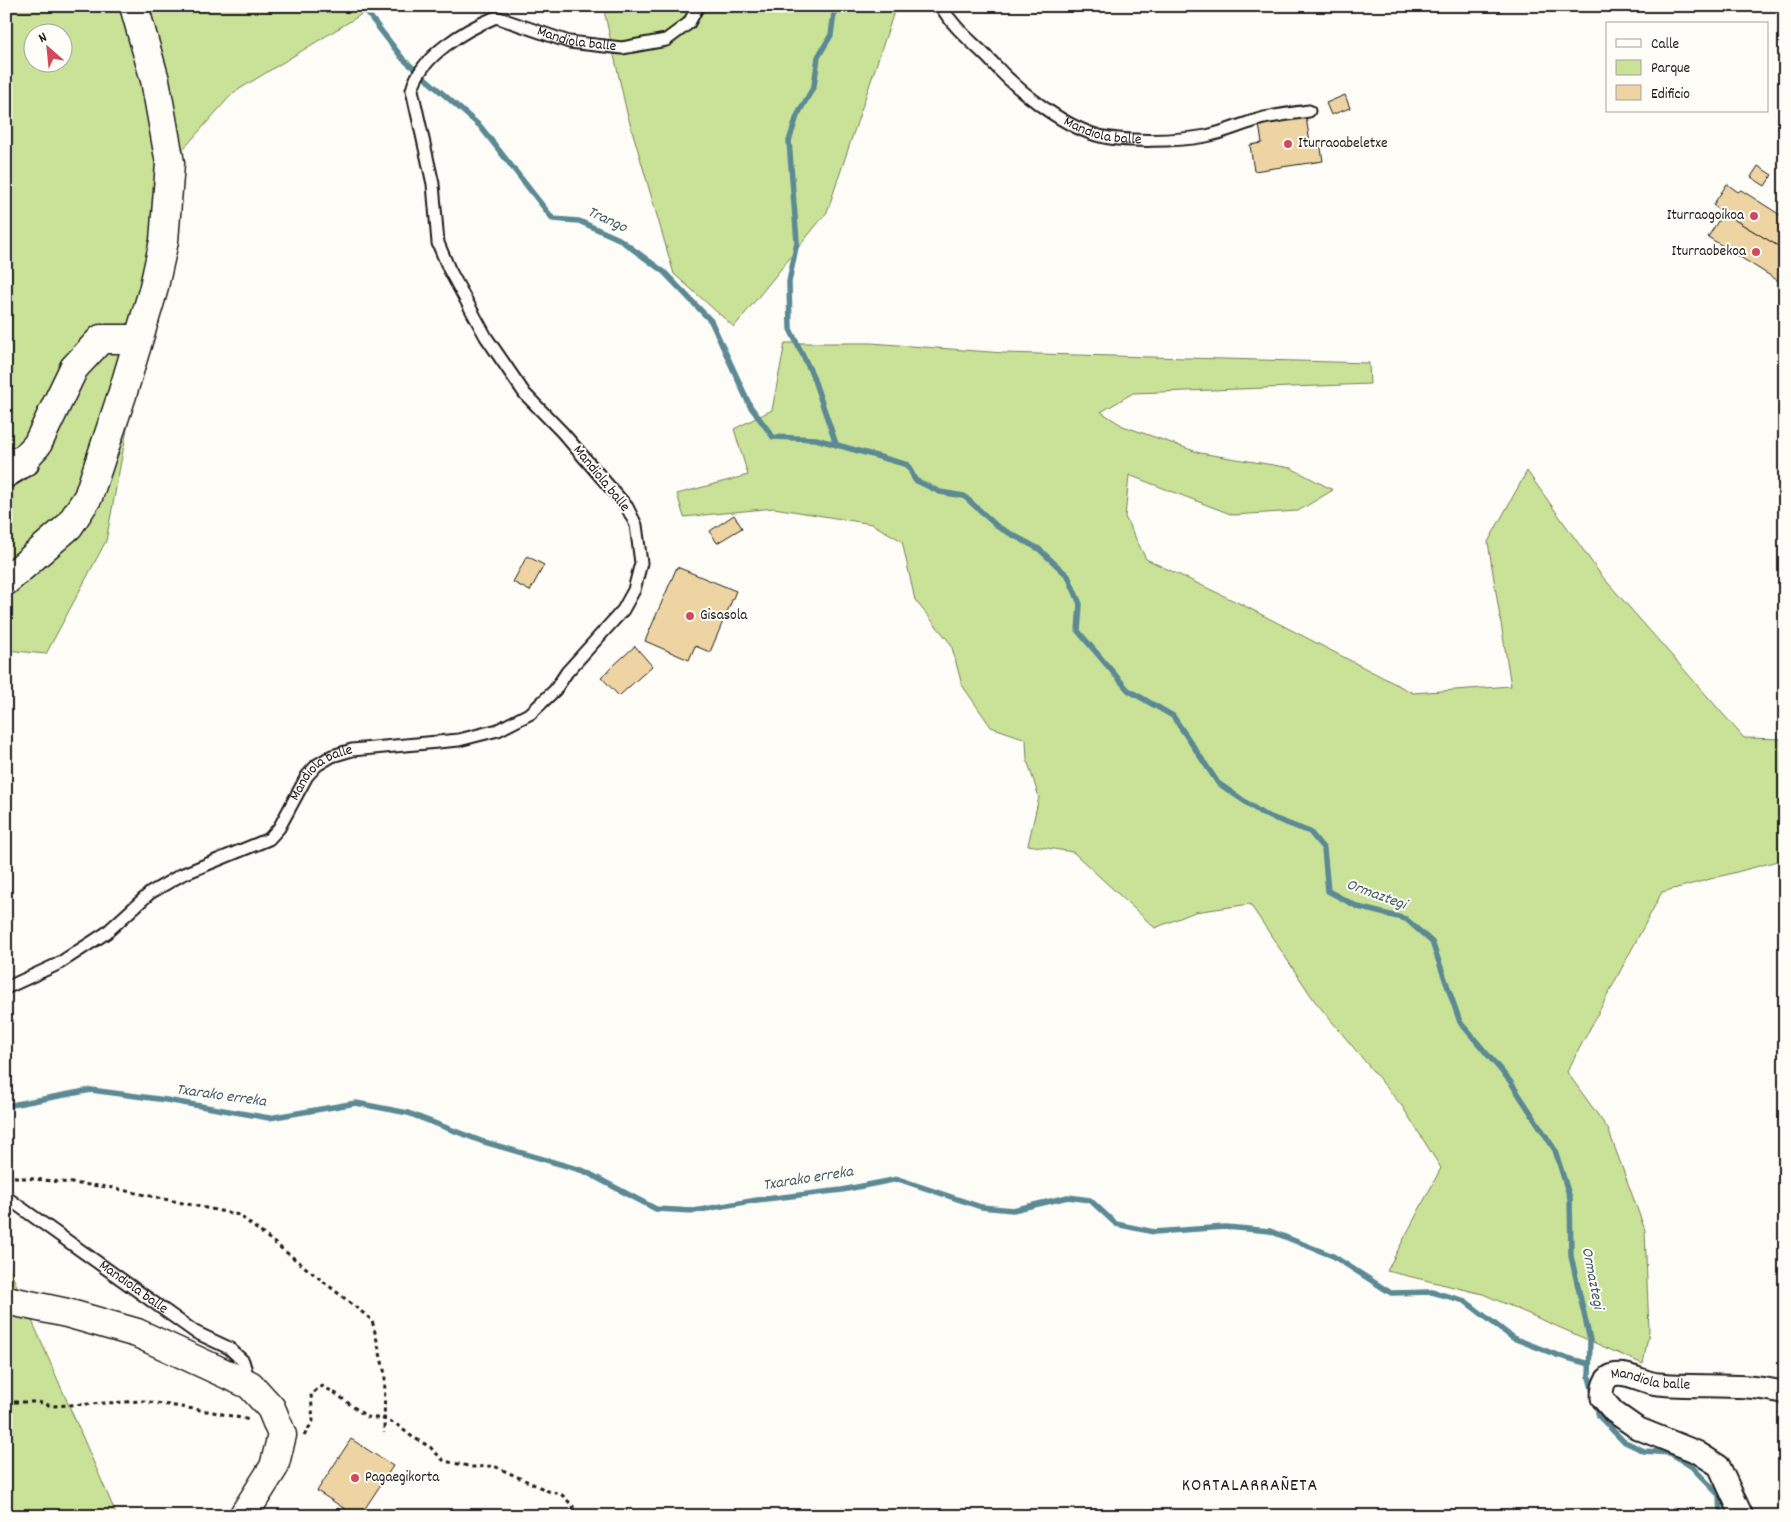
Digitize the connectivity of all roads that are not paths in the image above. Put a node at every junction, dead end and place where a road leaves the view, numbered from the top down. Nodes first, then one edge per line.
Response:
1 (134, 6) edge
2 (698, 6) edge
3 (941, 6) edge
4 (1309, 111) dead end
5 (138, 339) junction
6 (37, 445) junction
7 (6, 465) edge
8 (6, 483) edge
9 (6, 581) edge
10 (6, 988) edge
11 (6, 1197) edge
12 (6, 1300) edge
13 (250, 1385) junction
14 (1785, 1392) edge
15 (243, 1516) edge
16 (1742, 1516) edge

1 - 5 street
2 - 10 lane, Mandiola balle
3 - 4 lane, Mandiola balle
5 - 6 street
5 - 9 street
6 - 7 street
6 - 8 lane
11 - 13 lane, Mandiola balle
12 - 13 street
13 - 15 street
14 - 16 street, Mandiola balle

